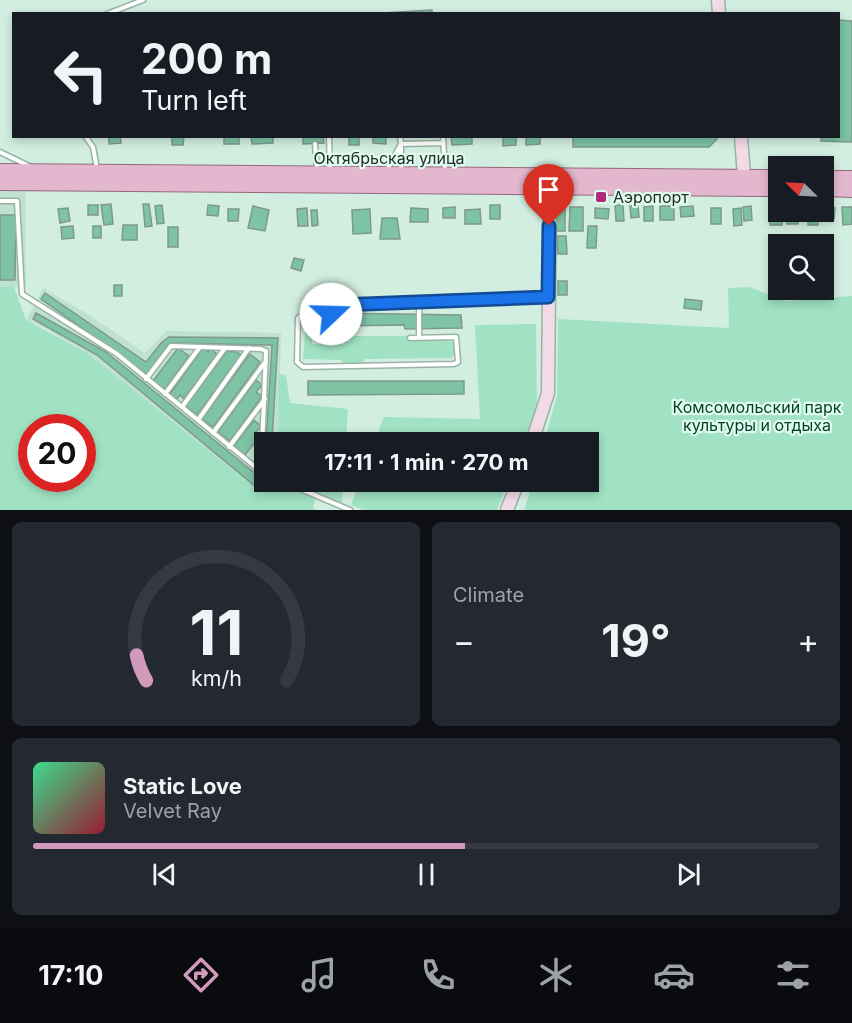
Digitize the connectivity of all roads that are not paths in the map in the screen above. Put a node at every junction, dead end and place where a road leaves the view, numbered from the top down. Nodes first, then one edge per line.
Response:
1 (142, 0) edge
2 (112, 12) edge
3 (86, 138) edge
4 (329, 138) edge
5 (400, 138) edge
6 (443, 138) edge
7 (741, 138) edge
8 (443, 143) junction
9 (315, 144) dead end
10 (401, 144) junction
11 (0, 152) edge
12 (42, 173) junction
13 (97, 173) junction
14 (324, 173) junction
15 (0, 174) edge
16 (386, 174) junction
17 (401, 174) junction
18 (445, 175) junction
19 (834, 178) edge
20 (852, 178) edge
21 (768, 179) edge
22 (549, 181) junction
23 (745, 183) junction
24 (768, 187) edge
25 (834, 189) edge
26 (852, 190) edge
27 (0, 201) edge
28 (548, 297) junction
29 (419, 303) junction
30 (410, 338) dead end
31 (419, 338) junction
32 (200, 347) junction
33 (225, 348) junction
34 (249, 348) junction
35 (267, 360) junction
36 (147, 379) junction
37 (165, 394) junction
38 (265, 399) junction
39 (182, 407) junction
40 (198, 420) junction
41 (264, 432) edge
42 (535, 432) edge
43 (213, 433) junction
44 (229, 447) junction
45 (254, 467) edge
46 (308, 492) edge
47 (514, 492) edge
48 (350, 510) edge
49 (507, 510) edge

1 - 2 lane
3 - 13 lane
4 - 14 lane
5 - 10 lane
6 - 8 lane
7 - 23 street
8 - 10 lane
8 - 18 lane
9 - 14 lane
10 - 16 lane
10 - 17 lane
11 - 12 lane
12 - 13 main road, Октябрьская улица
12 - 15 main road, Октябрьская улица
13 - 14 main road, Октябрьская улица
14 - 16 main road, Октябрьская улица
15 - 22 main road, Октябрьская улица
16 - 17 main road, Октябрьская улица
17 - 18 main road, Октябрьская улица
18 - 22 main road, Октябрьская улица
19 - 20 main road
21 - 23 main road, Октябрьская улица
22 - 23 main road, Октябрьская улица
22 - 28 street
23 - 24 main road, Октябрьская улица
25 - 26 main road
27 - 36 lane
28 - 29 lane
28 - 42 street
29 - 31 lane
29 - 31 lane
30 - 31 lane
32 - 33 lane
32 - 36 lane
32 - 37 lane
33 - 34 lane
33 - 39 lane
34 - 35 lane
34 - 40 lane
35 - 38 lane
35 - 43 lane
36 - 37 lane
37 - 39 lane
38 - 41 lane
38 - 44 lane
39 - 40 lane
40 - 43 lane
43 - 44 lane
44 - 45 lane
46 - 48 lane
47 - 49 street

